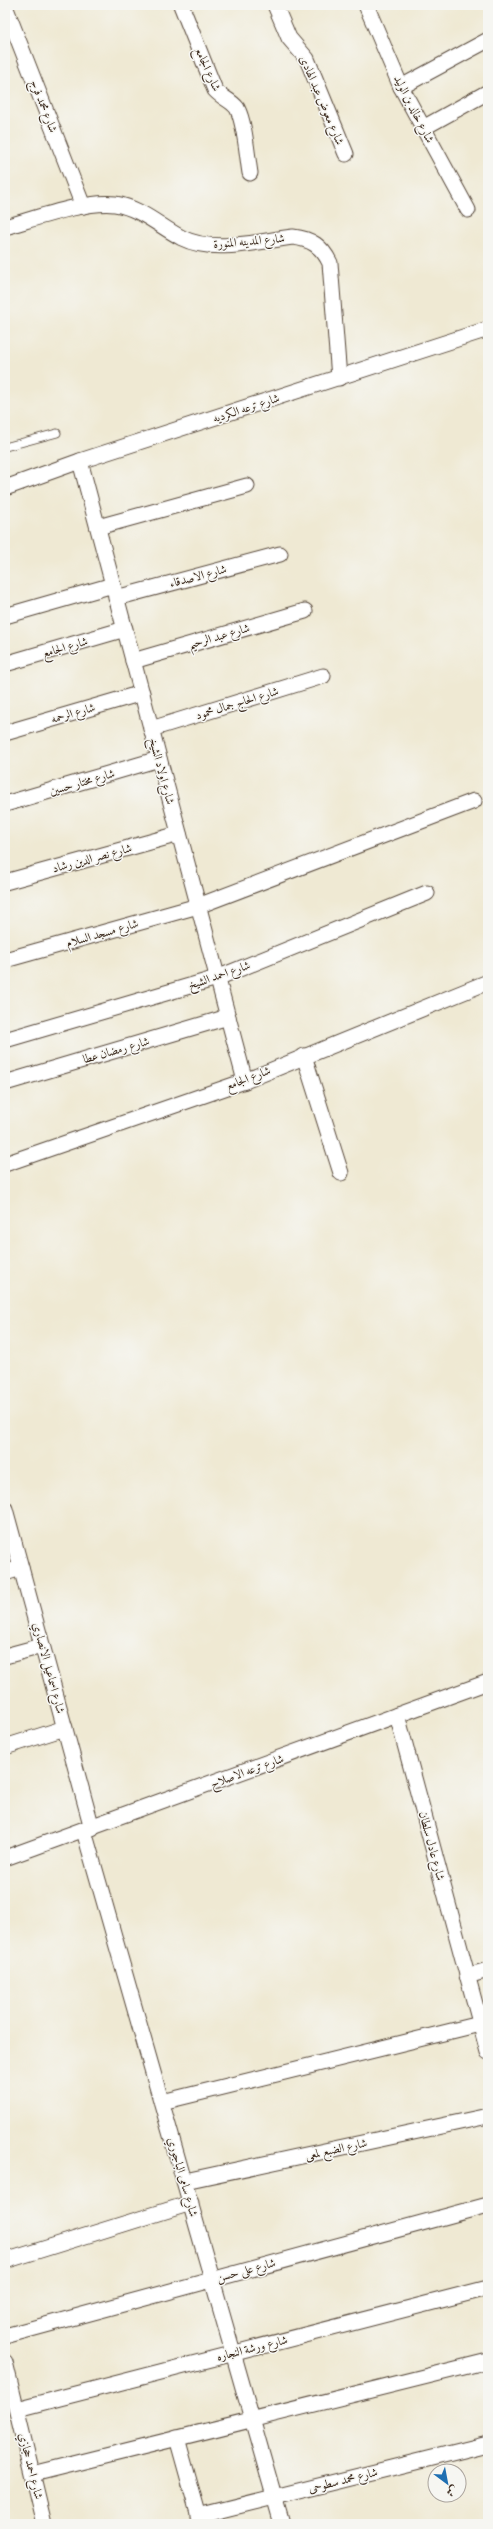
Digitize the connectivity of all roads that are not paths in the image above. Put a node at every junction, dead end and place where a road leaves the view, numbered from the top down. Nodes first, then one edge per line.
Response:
1 (181, 5) edge
2 (275, 5) edge
3 (366, 5) edge
4 (5, 6) edge
5 (488, 40) edge
6 (401, 87) junction
7 (488, 92) edge
8 (423, 128) junction
9 (346, 154) dead end
10 (250, 173) dead end
11 (83, 206) junction
12 (468, 210) dead end
13 (5, 227) edge
14 (488, 329) edge
15 (339, 378) junction
16 (58, 433) dead end
17 (5, 447) edge
18 (80, 461) junction
19 (247, 486) dead end
20 (5, 488) edge
21 (98, 527) junction
22 (280, 554) dead end
23 (115, 591) junction
24 (305, 611) dead end
25 (5, 616) edge
26 (125, 629) junction
27 (133, 661) junction
28 (5, 664) edge
29 (323, 676) dead end
30 (142, 693) junction
31 (151, 729) junction
32 (5, 733) edge
33 (159, 759) junction
34 (474, 801) dead end
35 (5, 804) edge
36 (179, 834) junction
37 (5, 882) edge
38 (427, 892) dead end
39 (198, 906) junction
40 (5, 960) edge
41 (217, 978) junction
42 (488, 982) edge
43 (228, 1017) junction
44 (5, 1040) edge
45 (304, 1056) junction
46 (244, 1081) junction
47 (5, 1083) edge
48 (5, 1164) edge
49 (341, 1173) dead end
50 (5, 1509) edge
51 (21, 1568) junction
52 (5, 1573) edge
53 (42, 1646) junction
54 (5, 1656) edge
55 (488, 1682) edge
56 (397, 1715) junction
57 (65, 1728) junction
58 (5, 1747) edge
59 (88, 1829) junction
60 (5, 1858) edge
61 (488, 1970) edge
62 (467, 1976) junction
63 (480, 2024) junction
64 (488, 2052) edge
65 (162, 2102) junction
66 (488, 2116) edge
67 (185, 2181) junction
68 (191, 2203) junction
69 (488, 2205) edge
70 (5, 2261) edge
71 (213, 2279) junction
72 (488, 2288) edge
73 (5, 2336) edge
74 (234, 2352) junction
75 (488, 2361) edge
76 (5, 2362) edge
77 (17, 2409) junction
78 (253, 2420) junction
79 (177, 2438) junction
80 (488, 2444) edge
81 (33, 2474) junction
82 (275, 2497) junction
83 (199, 2520) edge
84 (44, 2524) edge
85 (282, 2524) edge

1 - 10 street, شارع الجامع
2 - 9 street, شارع معوض عبد الهادى
3 - 6 street, شارع خالد بن الوليد
4 - 11 street, شارع محمد فرج
5 - 6 street
6 - 8 street, شارع خالد بن الوليد
7 - 8 street
8 - 12 street, شارع خالد بن الوليد
11 - 13 street, شارع المدينه المنورة
11 - 15 street, شارع المدينه المنورة
14 - 15 street, شارع ترعه الكرديه
15 - 18 street, شارع ترعه الكرديه
16 - 17 lane
18 - 20 street, شارع ترعه الكرديه
18 - 21 street, شارع اولاد الشيخ
19 - 21 street
21 - 23 street, شارع اولاد الشيخ
22 - 23 street, شارع الاصدقاء
23 - 25 street, شارع الاصدقاء
23 - 26 street, شارع اولاد الشيخ
24 - 27 street, شارع عبد الرحيم
26 - 27 street, شارع اولاد الشيخ
26 - 28 street, شارع الجامع
27 - 30 street, شارع اولاد الشيخ
29 - 31 street, شارع الحاج جمال محمود
30 - 31 street, شارع اولاد الشيخ
30 - 32 street, شارع الرحمه
31 - 33 street, شارع اولاد الشيخ
33 - 35 street, شارع مختار حسين
33 - 36 street, شارع اولاد الشيخ
34 - 39 street, شارع مسجد السلام
36 - 37 street, شارع نصر الدين رشاد
36 - 39 street, شارع اولاد الشيخ
38 - 41 street, شارع احمد الشيخ
39 - 40 street, شارع مسجد السلام
39 - 41 street, شارع اولاد الشيخ
41 - 43 street, شارع اولاد الشيخ
41 - 44 street, شارع احمد الشيخ
42 - 45 street, شارع الجامع
43 - 46 street, شارع اولاد الشيخ
43 - 47 street, شارع رمضان عطا
45 - 46 street, شارع الجامع
45 - 49 street
46 - 48 street, شارع الجامع
50 - 51 street, شارع اسماعيل الانصاري
51 - 52 street
51 - 53 street, شارع اسماعيل الانصاري
53 - 54 street
53 - 57 street, شارع اسماعيل الانصاري
55 - 56 street, شارع ترعه الاصلاح
56 - 59 street, شارع ترعه الاصلاح
56 - 62 street, شارع عادل سلطان
57 - 58 street
57 - 59 street, شارع اسماعيل الانصاري
59 - 60 street, شارع ترعه الاصلاح
59 - 65 street, شارع سامى الباجوري
61 - 62 street
62 - 63 street, شارع عادل سلطان
63 - 64 street, شارع عادل سلطان
63 - 65 street
65 - 67 street, شارع سامى الباجوري
66 - 67 street, شارع الضبع لمعى
67 - 68 street, شارع سامى الباجوري
68 - 70 street
68 - 71 street, شارع سامى الباجوري
69 - 71 street, شارع على حسن
71 - 73 street, شارع على حسن
71 - 74 street, شارع سامى الباجوري
72 - 74 street, شارع ورشة النجاره
74 - 77 street, شارع ورشة النجاره
74 - 78 street, شارع سامى الباجوري
75 - 78 street
76 - 77 street, شارع احمد حجازي
77 - 81 street, شارع احمد حجازي
78 - 79 street
78 - 82 street, شارع سامى الباجوري
79 - 81 street
79 - 83 street
80 - 82 street, شارع محمد سطوحى
81 - 84 street, شارع احمد حجازي
82 - 83 street, شارع محمد سطوحى
82 - 85 street, شارع سامى الباجوري

